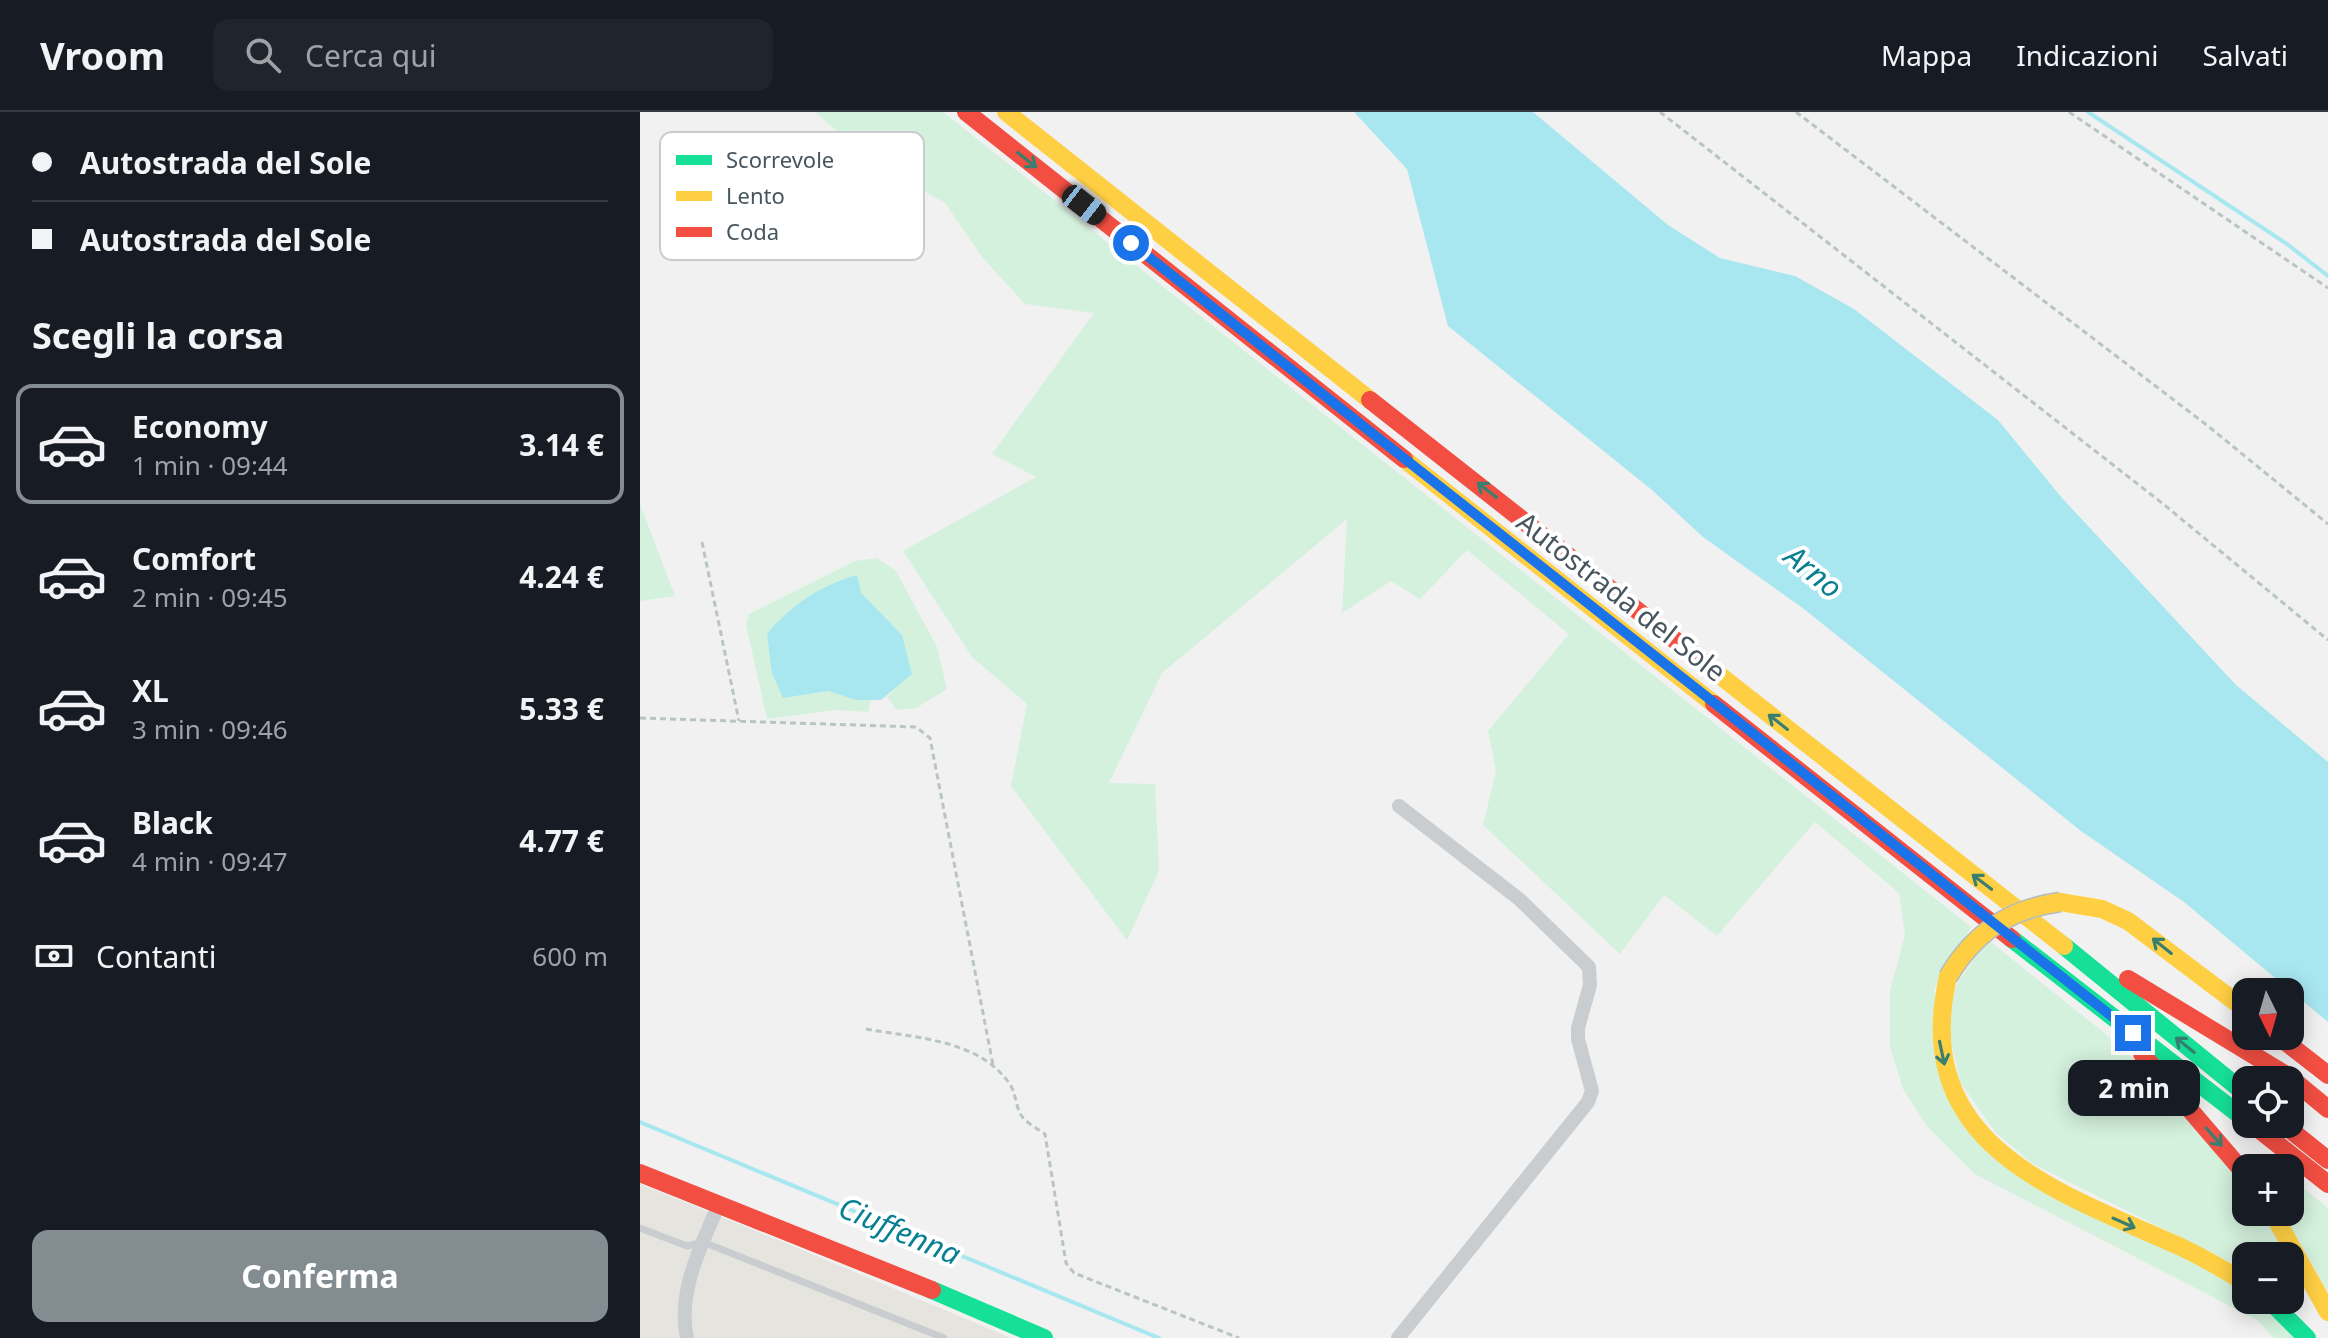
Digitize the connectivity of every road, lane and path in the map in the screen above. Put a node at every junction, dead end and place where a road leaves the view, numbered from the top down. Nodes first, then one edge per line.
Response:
1 (966, 112) edge
2 (1006, 112) edge
3 (1660, 112) edge
4 (1796, 112) edge
5 (2069, 112) edge
6 (2328, 288) edge
7 (2328, 524) edge
8 (702, 542) dead end
9 (2328, 640) edge
10 (640, 718) edge
11 (739, 721) junction
12 (1399, 806) dead end
13 (2032, 920) junction
14 (2232, 999) edge
15 (2108, 1015) junction
16 (866, 1029) dead end
17 (2296, 1050) edge
18 (993, 1065) junction
19 (2328, 1075) edge
20 (2232, 1083) edge
21 (2232, 1109) edge
22 (2328, 1109) edge
23 (2270, 1138) edge
24 (2300, 1138) edge
25 (2232, 1159) edge
26 (2328, 1160) edge
27 (640, 1173) edge
28 (2328, 1184) edge
29 (719, 1204) junction
30 (2280, 1226) edge
31 (640, 1228) edge
32 (703, 1242) junction
33 (2232, 1274) edge
34 (2328, 1312) edge
35 (2283, 1314) edge
36 (687, 1338) edge
37 (944, 1338) edge
38 (1044, 1338) edge
39 (1239, 1338) edge
40 (1398, 1338) edge
41 (2307, 1338) edge

1 -> 15 main road, Autostrada del Sole
13 -> 2 main road, Autostrada del Sole
3 - 9 path
4 - 7 path
5 - 6 path
8 - 11 path
10 - 11 path
11 - 18 path
12 - 40 street
20 -> 13 main road, Autostrada del Sole
13 - 22 main road
14 -> 33 main road, bridge
15 - 21 main road, Autostrada del Sole
15 -> 25 main road
16 - 18 path
17 - 19 main road
18 - 39 path
23 - 28 main road
24 - 26 main road
27 - 29 main road
29 - 32 street
29 - 38 main road
30 - 34 main road
31 - 32 lane
32 - 36 street
32 - 37 lane
35 - 41 main road

